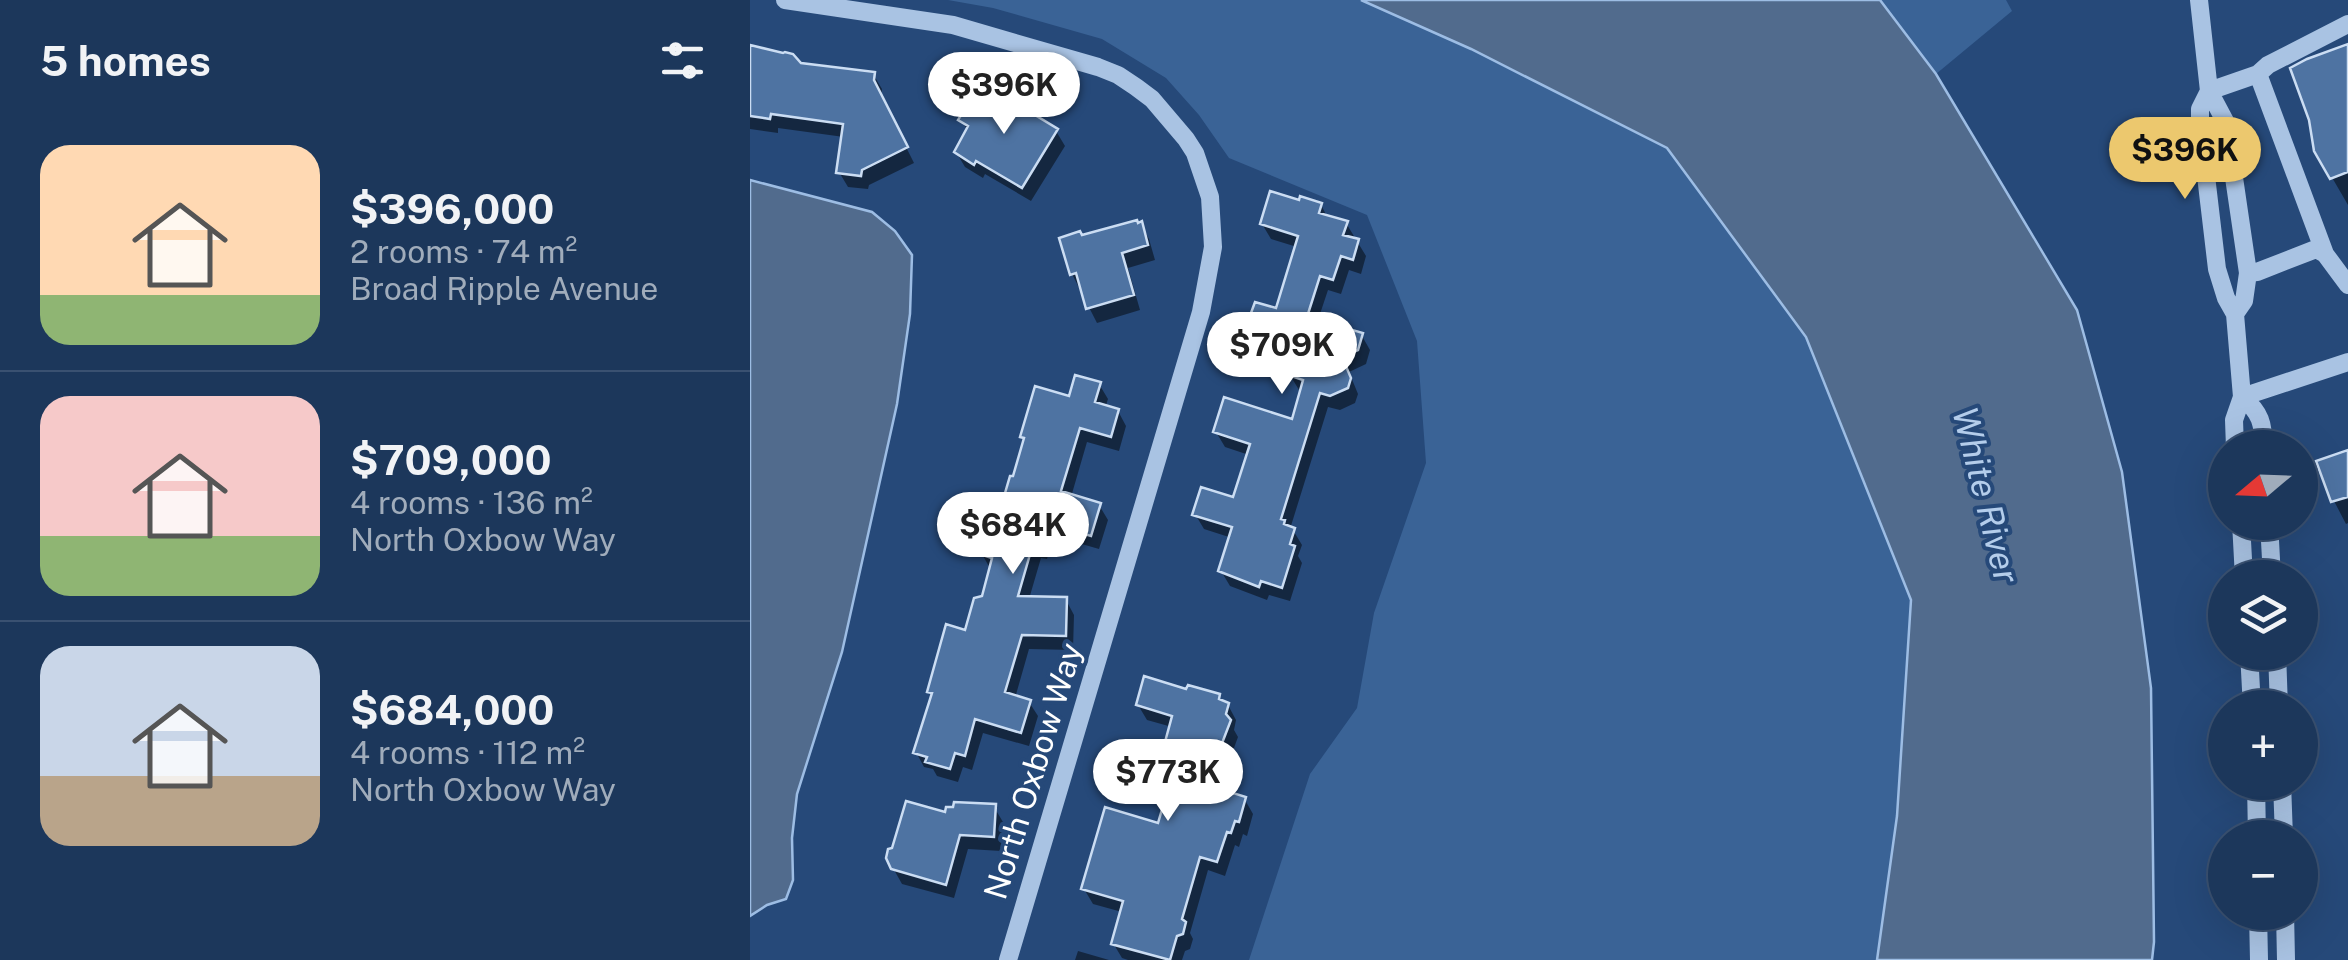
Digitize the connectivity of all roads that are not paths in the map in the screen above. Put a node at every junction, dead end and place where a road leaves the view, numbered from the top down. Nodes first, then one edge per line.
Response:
1 (785, 0) edge
2 (2204, 1) edge
3 (2348, 24) edge
4 (2258, 74) junction
5 (2209, 92) junction
6 (2325, 254) junction
7 (2248, 273) junction
8 (2348, 285) edge
9 (2235, 314) junction
10 (2348, 362) edge
11 (2242, 397) junction
12 (2234, 430) edge
13 (2263, 430) edge
14 (2258, 930) edge
15 (2285, 930) edge
16 (1008, 960) edge
17 (2258, 960) edge
18 (2286, 960) edge

1 - 16 street, North Oxbow Way
2 - 5 street
3 - 4 street
4 - 5 street
4 - 6 street
5 - 7 street
5 - 9 street
6 - 7 street
6 - 8 street
7 - 9 street
9 - 11 street
10 - 11 street
11 - 12 street
11 - 13 street
14 - 17 street
15 - 18 street

